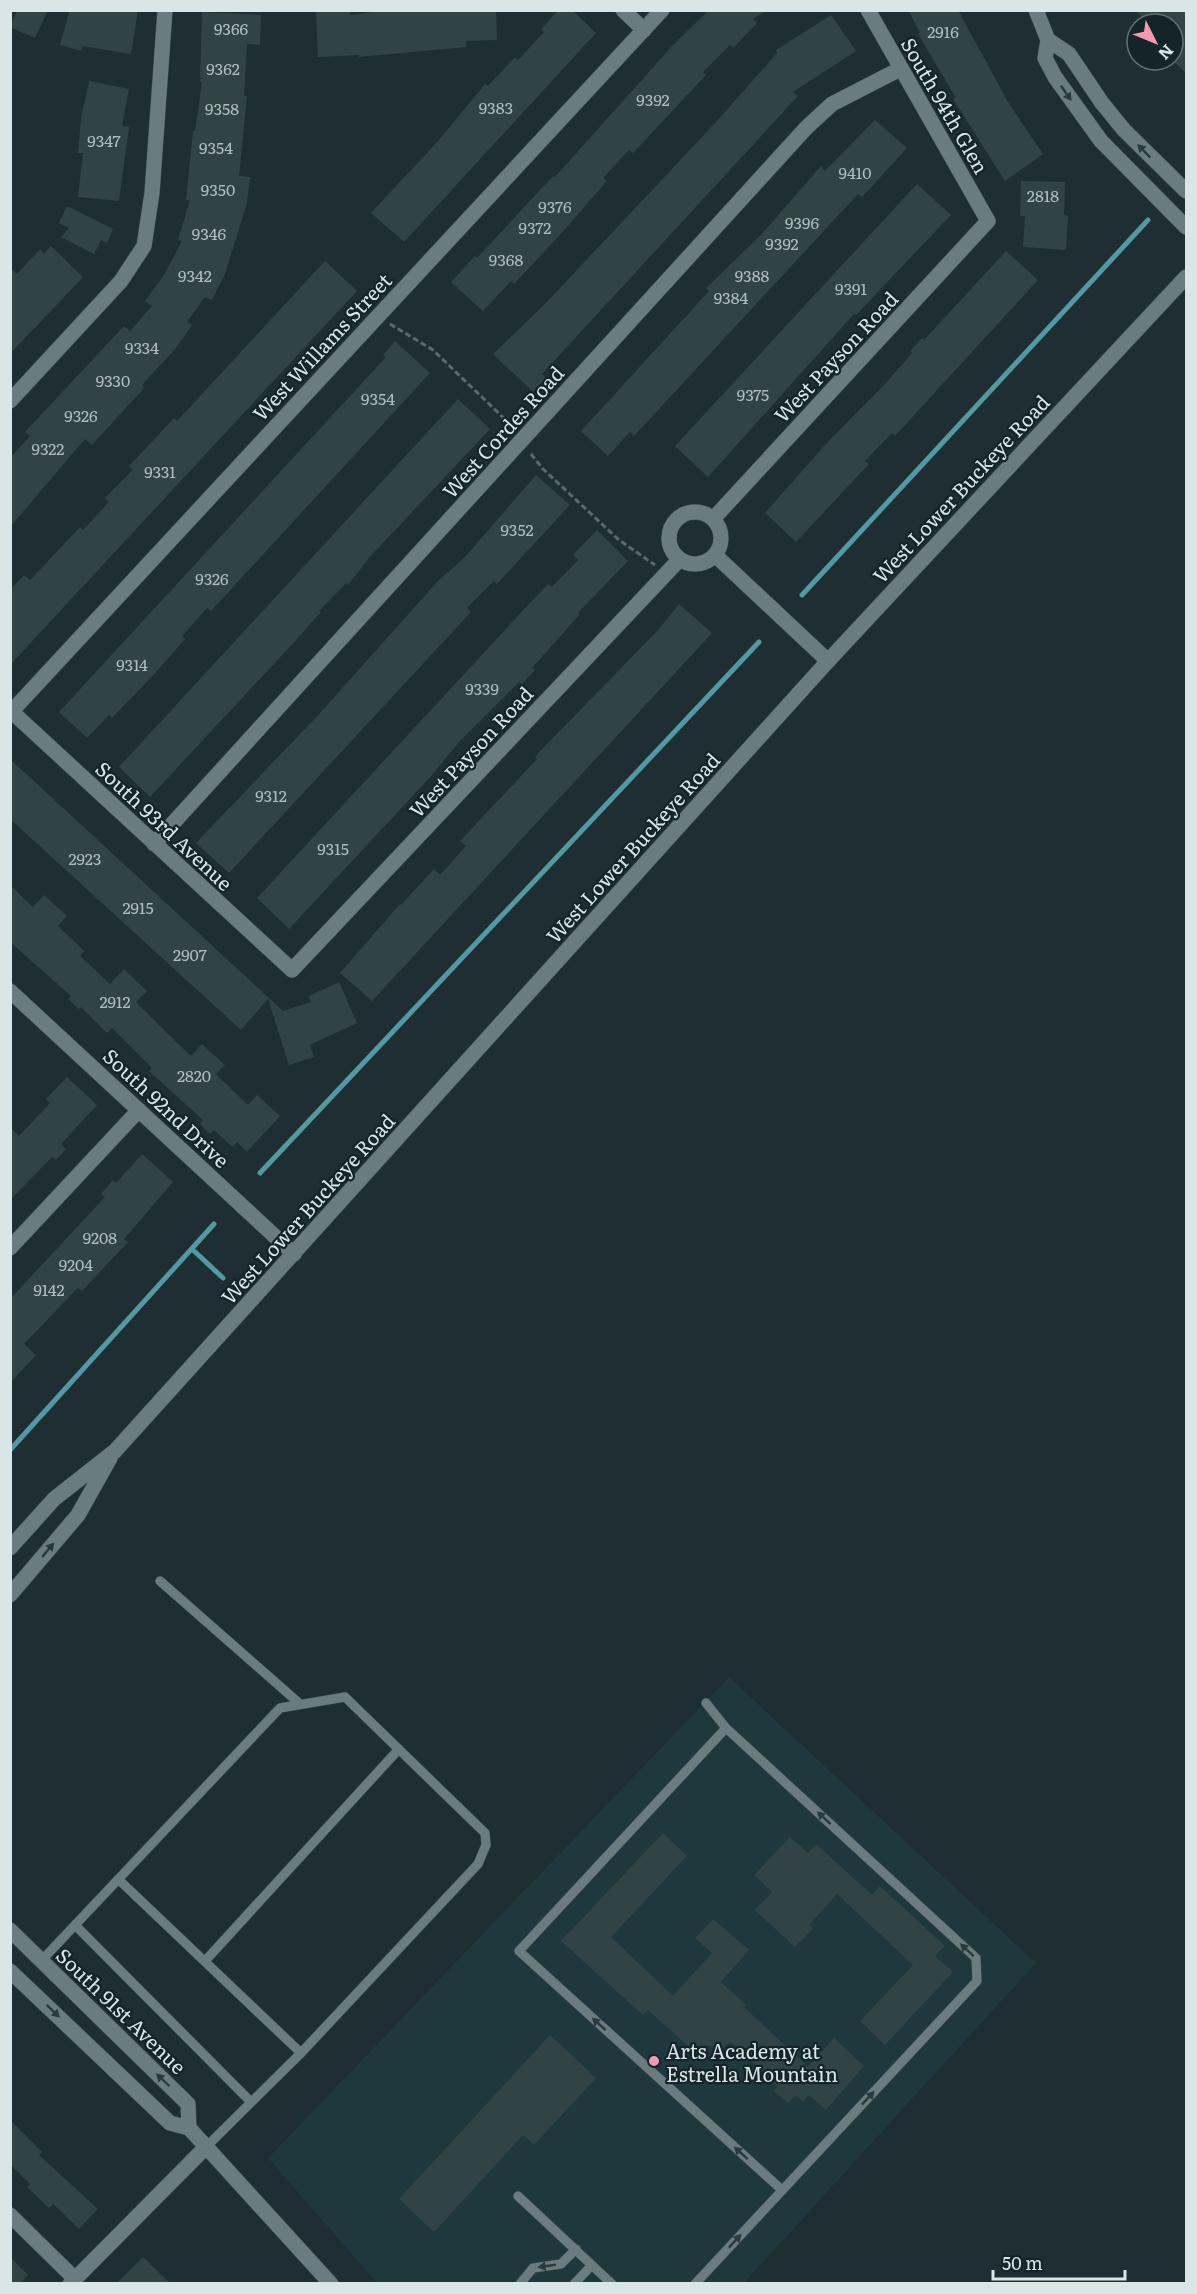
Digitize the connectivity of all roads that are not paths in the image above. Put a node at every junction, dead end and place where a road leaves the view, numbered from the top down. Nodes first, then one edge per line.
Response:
1 (165, 10) edge
2 (623, 10) edge
3 (662, 10) edge
4 (868, 10) edge
5 (1036, 10) edge
6 (644, 30) junction
7 (1048, 40) junction
8 (900, 69) junction
9 (1186, 191) edge
10 (987, 221) joint
11 (1186, 227) edge
12 (1186, 277) edge
13 (10, 401) edge
14 (713, 519) junction
15 (715, 555) junction
16 (679, 560) junction
17 (828, 661) junction
18 (11, 711) edge
19 (154, 844) junction
20 (292, 970) joint
21 (10, 991) edge
22 (139, 1110) junction
23 (10, 1248) edge
24 (294, 1254) junction
25 (115, 1450) junction
26 (10, 1548) edge
27 (160, 1581) dead end
28 (10, 1595) edge
29 (706, 1703) dead end
30 (300, 1704) junction
31 (726, 1728) junction
32 (399, 1749) junction
33 (118, 1879) junction
34 (75, 1925) junction
35 (10, 1930) edge
36 (42, 1960) junction
37 (205, 1961) junction
38 (10, 1971) edge
39 (301, 2053) junction
40 (251, 2102) junction
41 (189, 2128) junction
42 (206, 2147) junction
43 (782, 2190) junction
44 (518, 2196) dead end
45 (10, 2215) edge
46 (576, 2249) junction
47 (592, 2265) junction
48 (72, 2281) edge
49 (331, 2283) edge
50 (520, 2283) edge
51 (574, 2283) edge
52 (612, 2283) edge
53 (695, 2283) edge

1 - 13 street
2 - 6 street
3 - 6 street, West Willams Street
4 - 8 street, South 94th Glen
5 - 7 street
6 - 18 street, West Willams Street
9 -> 7 street
7 -> 11 street
8 - 10 street, South 94th Glen
8 - 19 street, West Cordes Road
10 - 14 street, West Payson Road
12 - 17 street, West Lower Buckeye Road
14 - 15 street
14 - 16 street
15 - 16 street
15 - 17 street
16 - 20 street, West Payson Road
17 - 24 street, West Lower Buckeye Road
18 - 19 street, South 93rd Avenue
19 - 20 street, South 93rd Avenue
21 - 22 street, South 92nd Drive
22 - 23 street
22 - 24 street, South 92nd Drive
24 - 25 street, West Lower Buckeye Road
25 - 26 street, West Lower Buckeye Road
28 -> 25 street, West Lower Buckeye Road
27 - 30 lane
29 - 31 lane
30 - 32 lane
30 - 33 lane
43 -> 31 lane
43 -> 31 lane
32 - 37 lane
32 - 39 lane
33 - 34 lane
33 - 37 lane
34 - 36 lane
34 - 40 lane
35 - 36 street, South 91st Avenue
41 -> 36 street, South 91st Avenue
37 - 39 lane
38 -> 41 street
39 - 40 lane
40 - 42 lane
41 - 42 street
42 - 48 street
42 - 49 street
53 -> 43 lane
44 - 46 lane
45 - 48 street
46 - 47 lane
46 -> 50 lane
47 - 51 lane
47 - 52 lane

